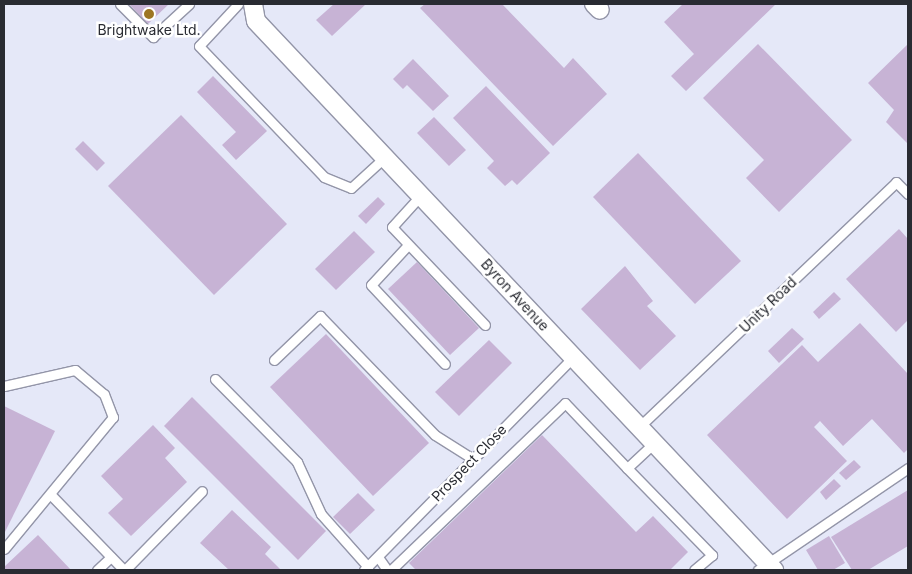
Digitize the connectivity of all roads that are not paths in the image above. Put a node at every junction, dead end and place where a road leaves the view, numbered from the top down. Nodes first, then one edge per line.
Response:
1 (120, 4) edge
2 (189, 4) edge
3 (238, 4) edge
4 (255, 12) edge
5 (384, 157) junction
6 (908, 194) edge
7 (421, 195) junction
8 (408, 245) junction
9 (485, 325) dead end
10 (573, 357) junction
11 (274, 360) dead end
12 (445, 364) dead end
13 (214, 379) dead end
14 (4, 386) edge
15 (639, 427) junction
16 (654, 442) junction
17 (473, 459) junction
18 (627, 468) junction
19 (908, 468) edge
20 (202, 491) dead end
21 (51, 495) junction
22 (4, 549) edge
23 (111, 557) junction
24 (378, 557) junction
25 (366, 568) edge
26 (766, 568) edge
27 (97, 570) edge
28 (124, 570) edge
29 (388, 570) edge
30 (391, 570) edge
31 (694, 570) edge

1 - 2 lane
3 - 5 lane
4 - 5 street, Byron Avenue
5 - 7 street, Byron Avenue
6 - 15 lane, Unity Road
7 - 8 lane
7 - 10 street, Byron Avenue
8 - 9 lane
8 - 12 lane
10 - 15 street, Byron Avenue
10 - 17 lane, Prospect Close
11 - 17 lane
13 - 25 lane
14 - 21 lane
15 - 16 street, Byron Avenue
16 - 18 lane
16 - 26 street, Byron Avenue
17 - 24 lane, Prospect Close
18 - 30 lane
18 - 31 lane
19 - 26 lane
20 - 28 lane
21 - 22 lane
21 - 23 lane
23 - 27 lane
23 - 28 lane
24 - 25 lane, Prospect Close
24 - 29 lane

